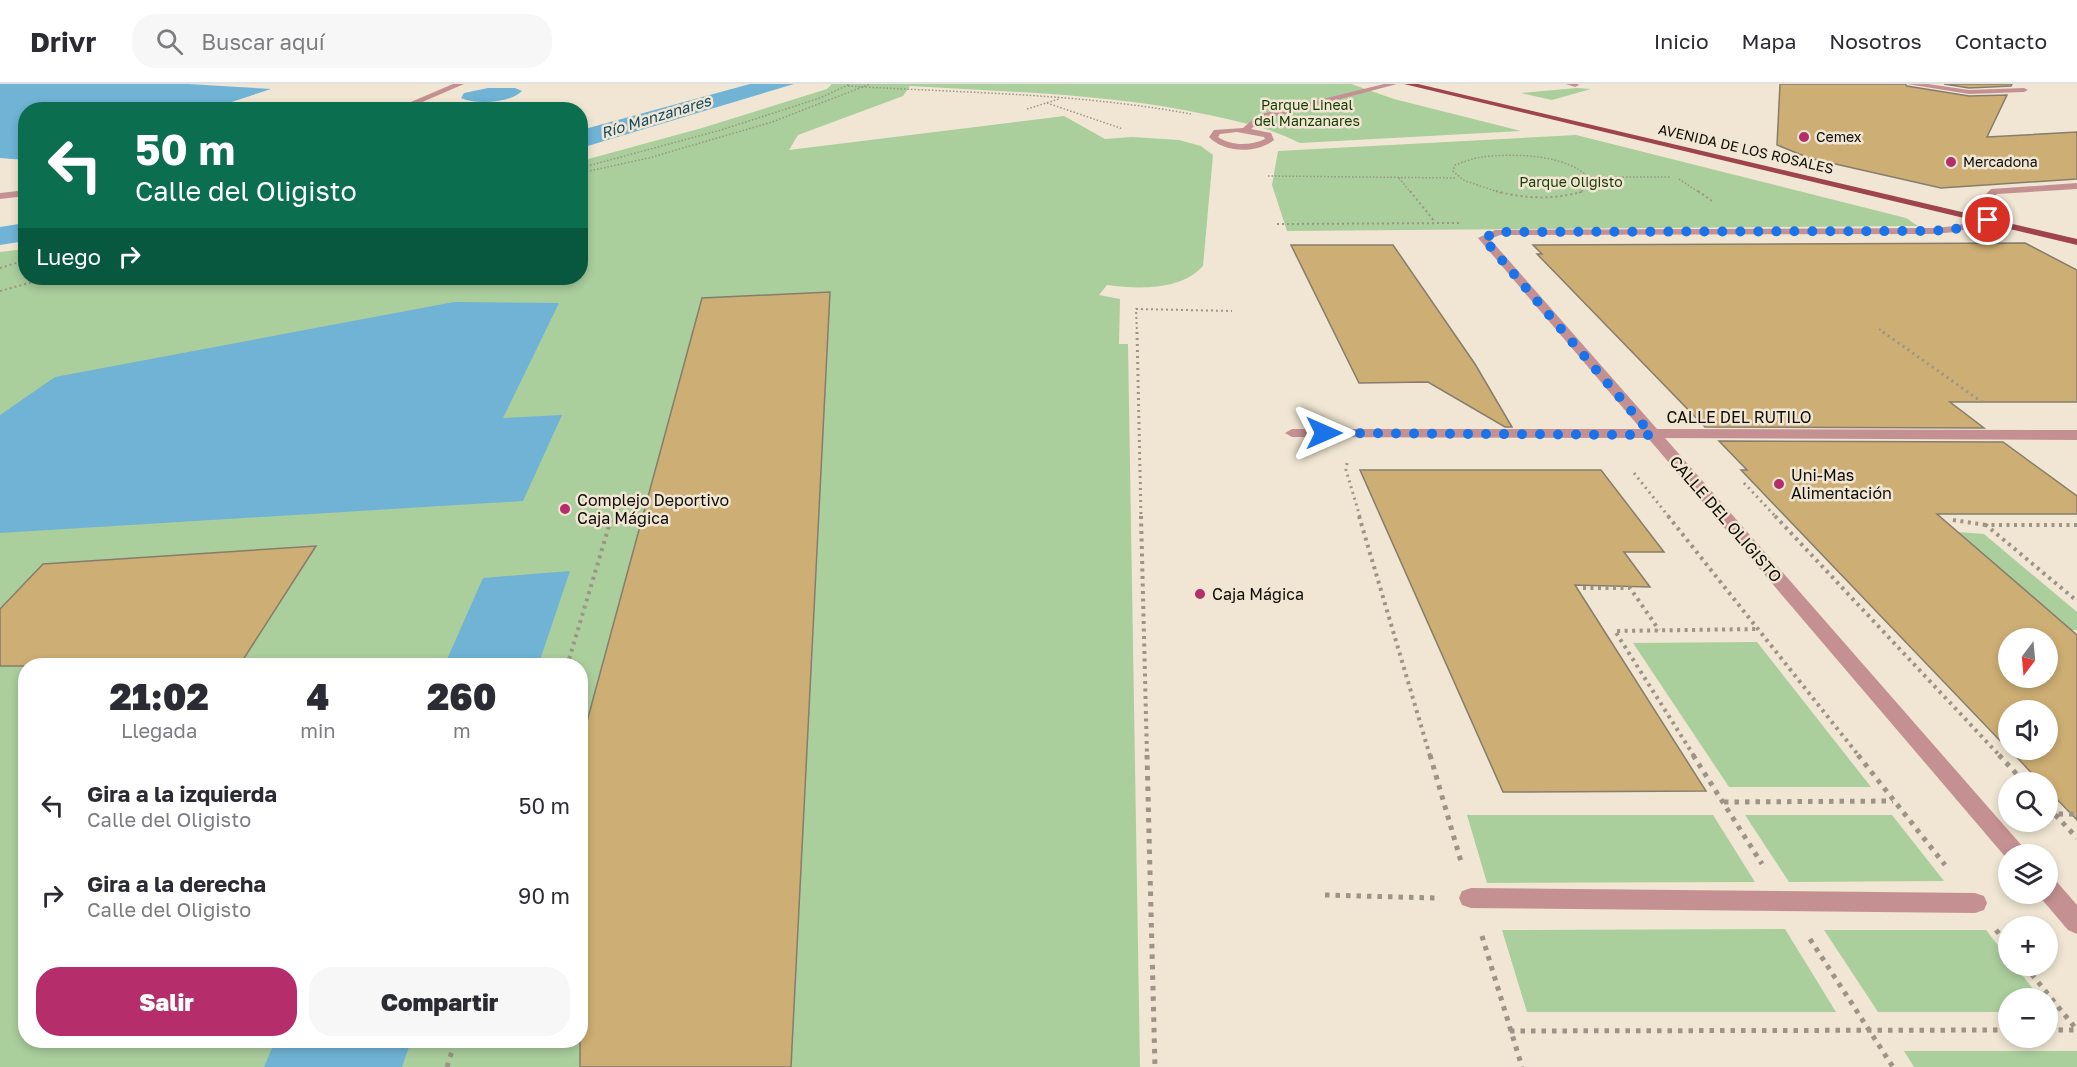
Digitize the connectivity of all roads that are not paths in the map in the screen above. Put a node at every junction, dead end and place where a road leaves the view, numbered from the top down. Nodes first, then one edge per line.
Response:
1 (460, 84) edge
2 (1393, 84) edge
3 (1408, 84) edge
4 (1911, 84) edge
5 (2024, 90) dead end
6 (416, 102) edge
7 (1245, 130) junction
8 (2077, 186) edge
9 (18, 194) edge
10 (0, 196) edge
11 (1969, 216) junction
12 (1988, 220) junction
13 (2077, 242) edge
14 (1293, 433) dead end
15 (1652, 435) junction
16 (2077, 435) edge
17 (2008, 844) edge
18 (1472, 898) road end
19 (2058, 901) edge
20 (1975, 903) road end
21 (2077, 923) edge

1 - 6 street
2 - 7 street
3 - 11 main road, AVENIDA DE LOS ROSALES
4 - 5 street
7 - 7 street
8 - 11 street
9 - 10 street
11 - 12 main road, AVENIDA DE LOS ROSALES
12 - 13 main road, AVENIDA DE LOS ROSALES
12 - 15 street, CALLE DEL OLIGISTO
14 - 15 street, CALLE DEL RUTILO
15 - 16 street, CALLE DEL RUTILO
15 - 17 street, CALLE DEL OLIGISTO
18 - 20 street
19 - 21 street

